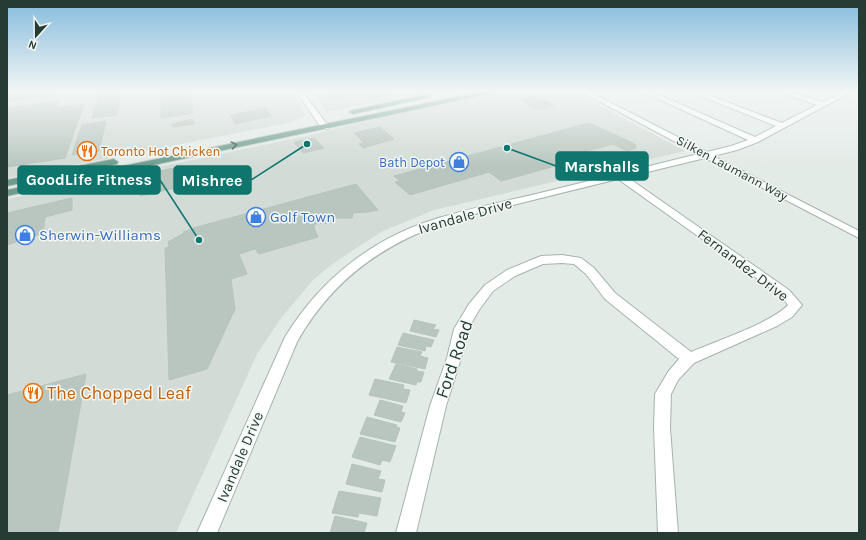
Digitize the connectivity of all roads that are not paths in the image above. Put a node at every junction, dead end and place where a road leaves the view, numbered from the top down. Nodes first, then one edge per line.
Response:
1 (317, 116) edge
2 (350, 116) edge
3 (358, 116) edge
4 (633, 116) edge
5 (702, 116) edge
6 (757, 116) edge
7 (802, 116) edge
8 (322, 123) junction
9 (782, 126) junction
10 (755, 140) junction
11 (707, 154) junction
12 (619, 176) junction
13 (7, 183) edge
14 (7, 193) edge
15 (859, 235) edge
16 (689, 359) junction
17 (207, 533) edge
18 (406, 533) edge
19 (668, 533) edge

1 - 8 street
2 - 8 main road
3 - 8 main road
4 - 11 street, Silken Laumann Way
5 - 10 street
6 - 9 street
7 - 9 street, Ivandale Drive
8 - 13 main road
14 -> 8 main road
9 - 10 street, Ivandale Drive
10 - 11 street, Ivandale Drive
11 - 12 street, Ivandale Drive
11 - 15 street, Silken Laumann Way
12 - 16 street, Fernandez Drive
12 - 17 street, Ivandale Drive
16 - 18 street, Ford Road
16 - 19 street, Fernandez Drive

